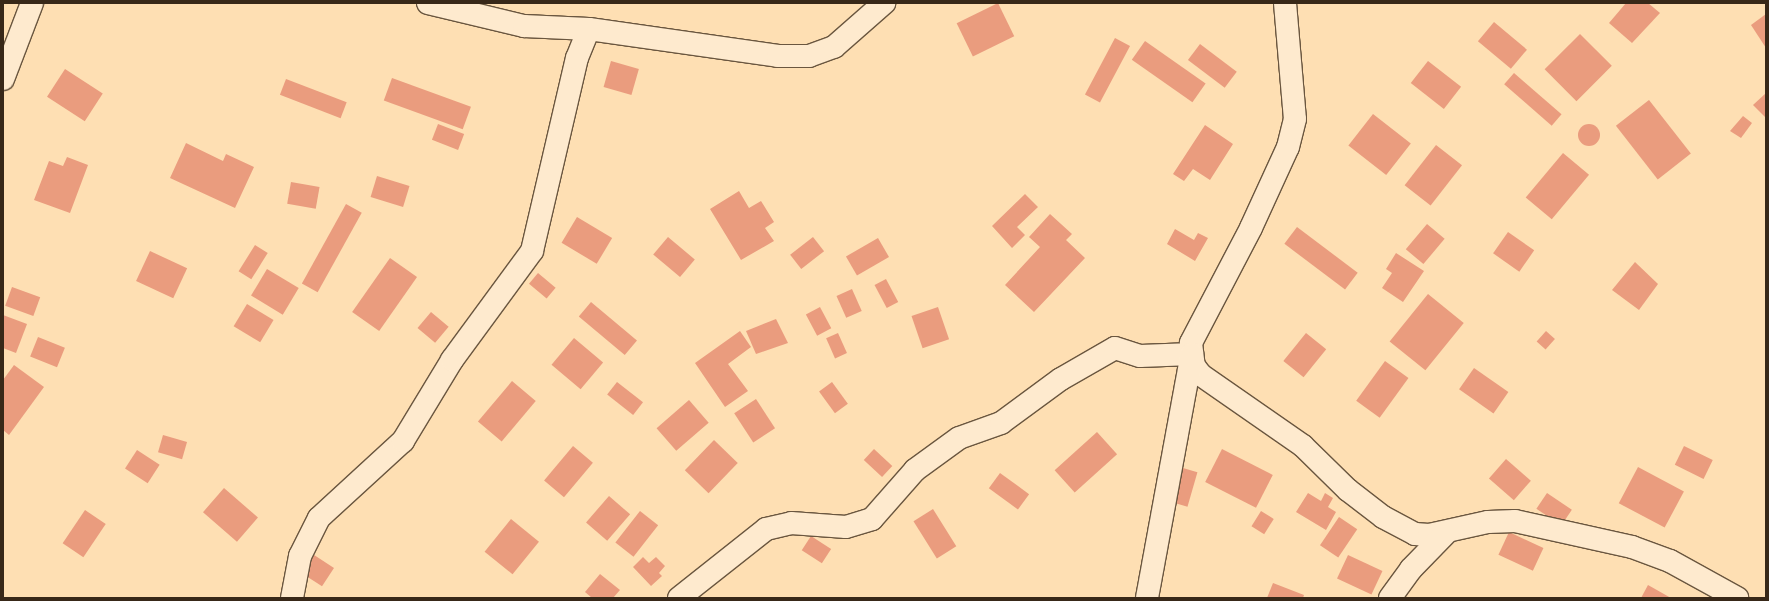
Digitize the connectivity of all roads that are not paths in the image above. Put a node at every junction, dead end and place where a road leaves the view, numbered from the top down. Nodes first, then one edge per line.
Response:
1 (32, 3) edge
2 (428, 3) edge
3 (884, 3) edge
4 (1285, 3) edge
5 (589, 29) junction
6 (3, 79) edge
7 (1192, 354) junction
8 (1447, 532) junction
9 (292, 598) edge
10 (679, 598) edge
11 (1147, 598) edge
12 (1390, 598) edge
13 (1737, 598) edge

1 - 6 street
2 - 5 street
3 - 5 street
4 - 7 street
5 - 9 street
7 - 8 street
7 - 10 street
7 - 11 street
8 - 12 street
8 - 13 street

